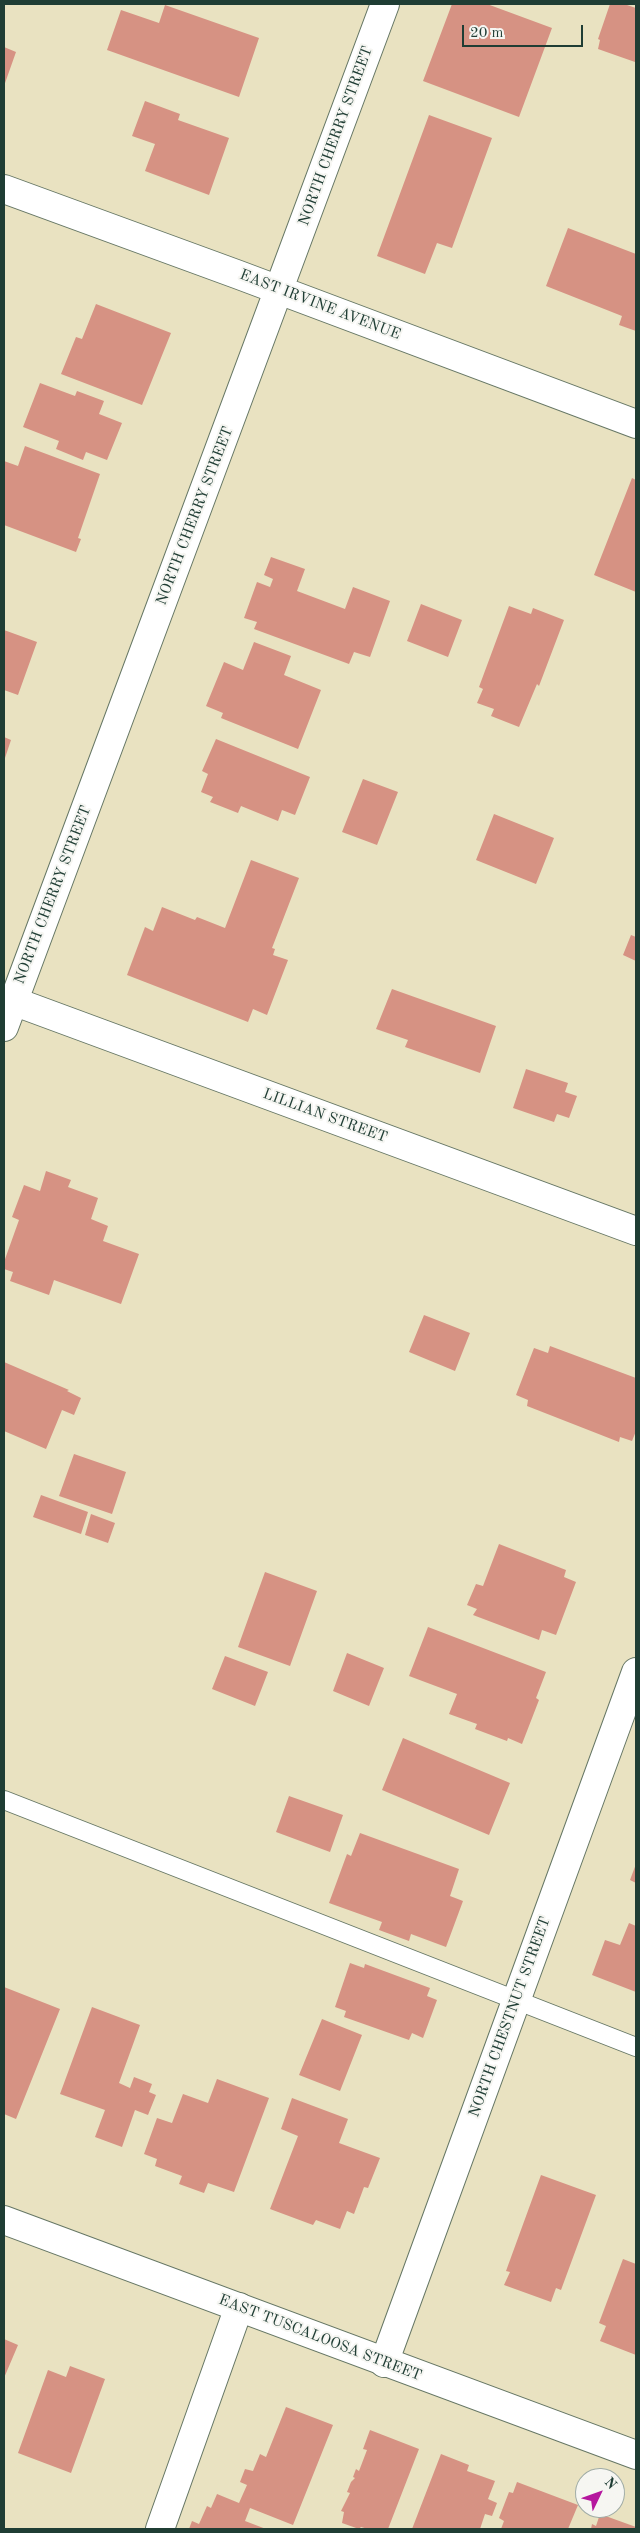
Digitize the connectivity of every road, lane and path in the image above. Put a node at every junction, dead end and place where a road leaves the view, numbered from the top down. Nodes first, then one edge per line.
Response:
1 (385, 4) edge
2 (4, 189) edge
3 (280, 290) junction
4 (636, 424) edge
5 (6, 1019) edge
6 (636, 1231) edge
7 (636, 1672) edge
8 (4, 1800) edge
9 (516, 2001) junction
10 (636, 2047) edge
11 (4, 2220) edge
12 (238, 2308) junction
13 (384, 2362) junction
14 (636, 2455) edge
15 (160, 2529) edge

1 - 3 street, NORTH CHERRY STREET
2 - 3 street, EAST IRVINE AVENUE
3 - 4 street, EAST IRVINE AVENUE
3 - 5 street, NORTH CHERRY STREET
5 - 6 street, LILLIAN STREET
7 - 9 street, NORTH CHESTNUT STREET
8 - 9 lane
9 - 10 lane
9 - 13 street, NORTH CHESTNUT STREET
11 - 12 street, EAST TUSCALOOSA STREET
12 - 13 street, EAST TUSCALOOSA STREET
12 - 15 street
13 - 14 street, EAST TUSCALOOSA STREET

